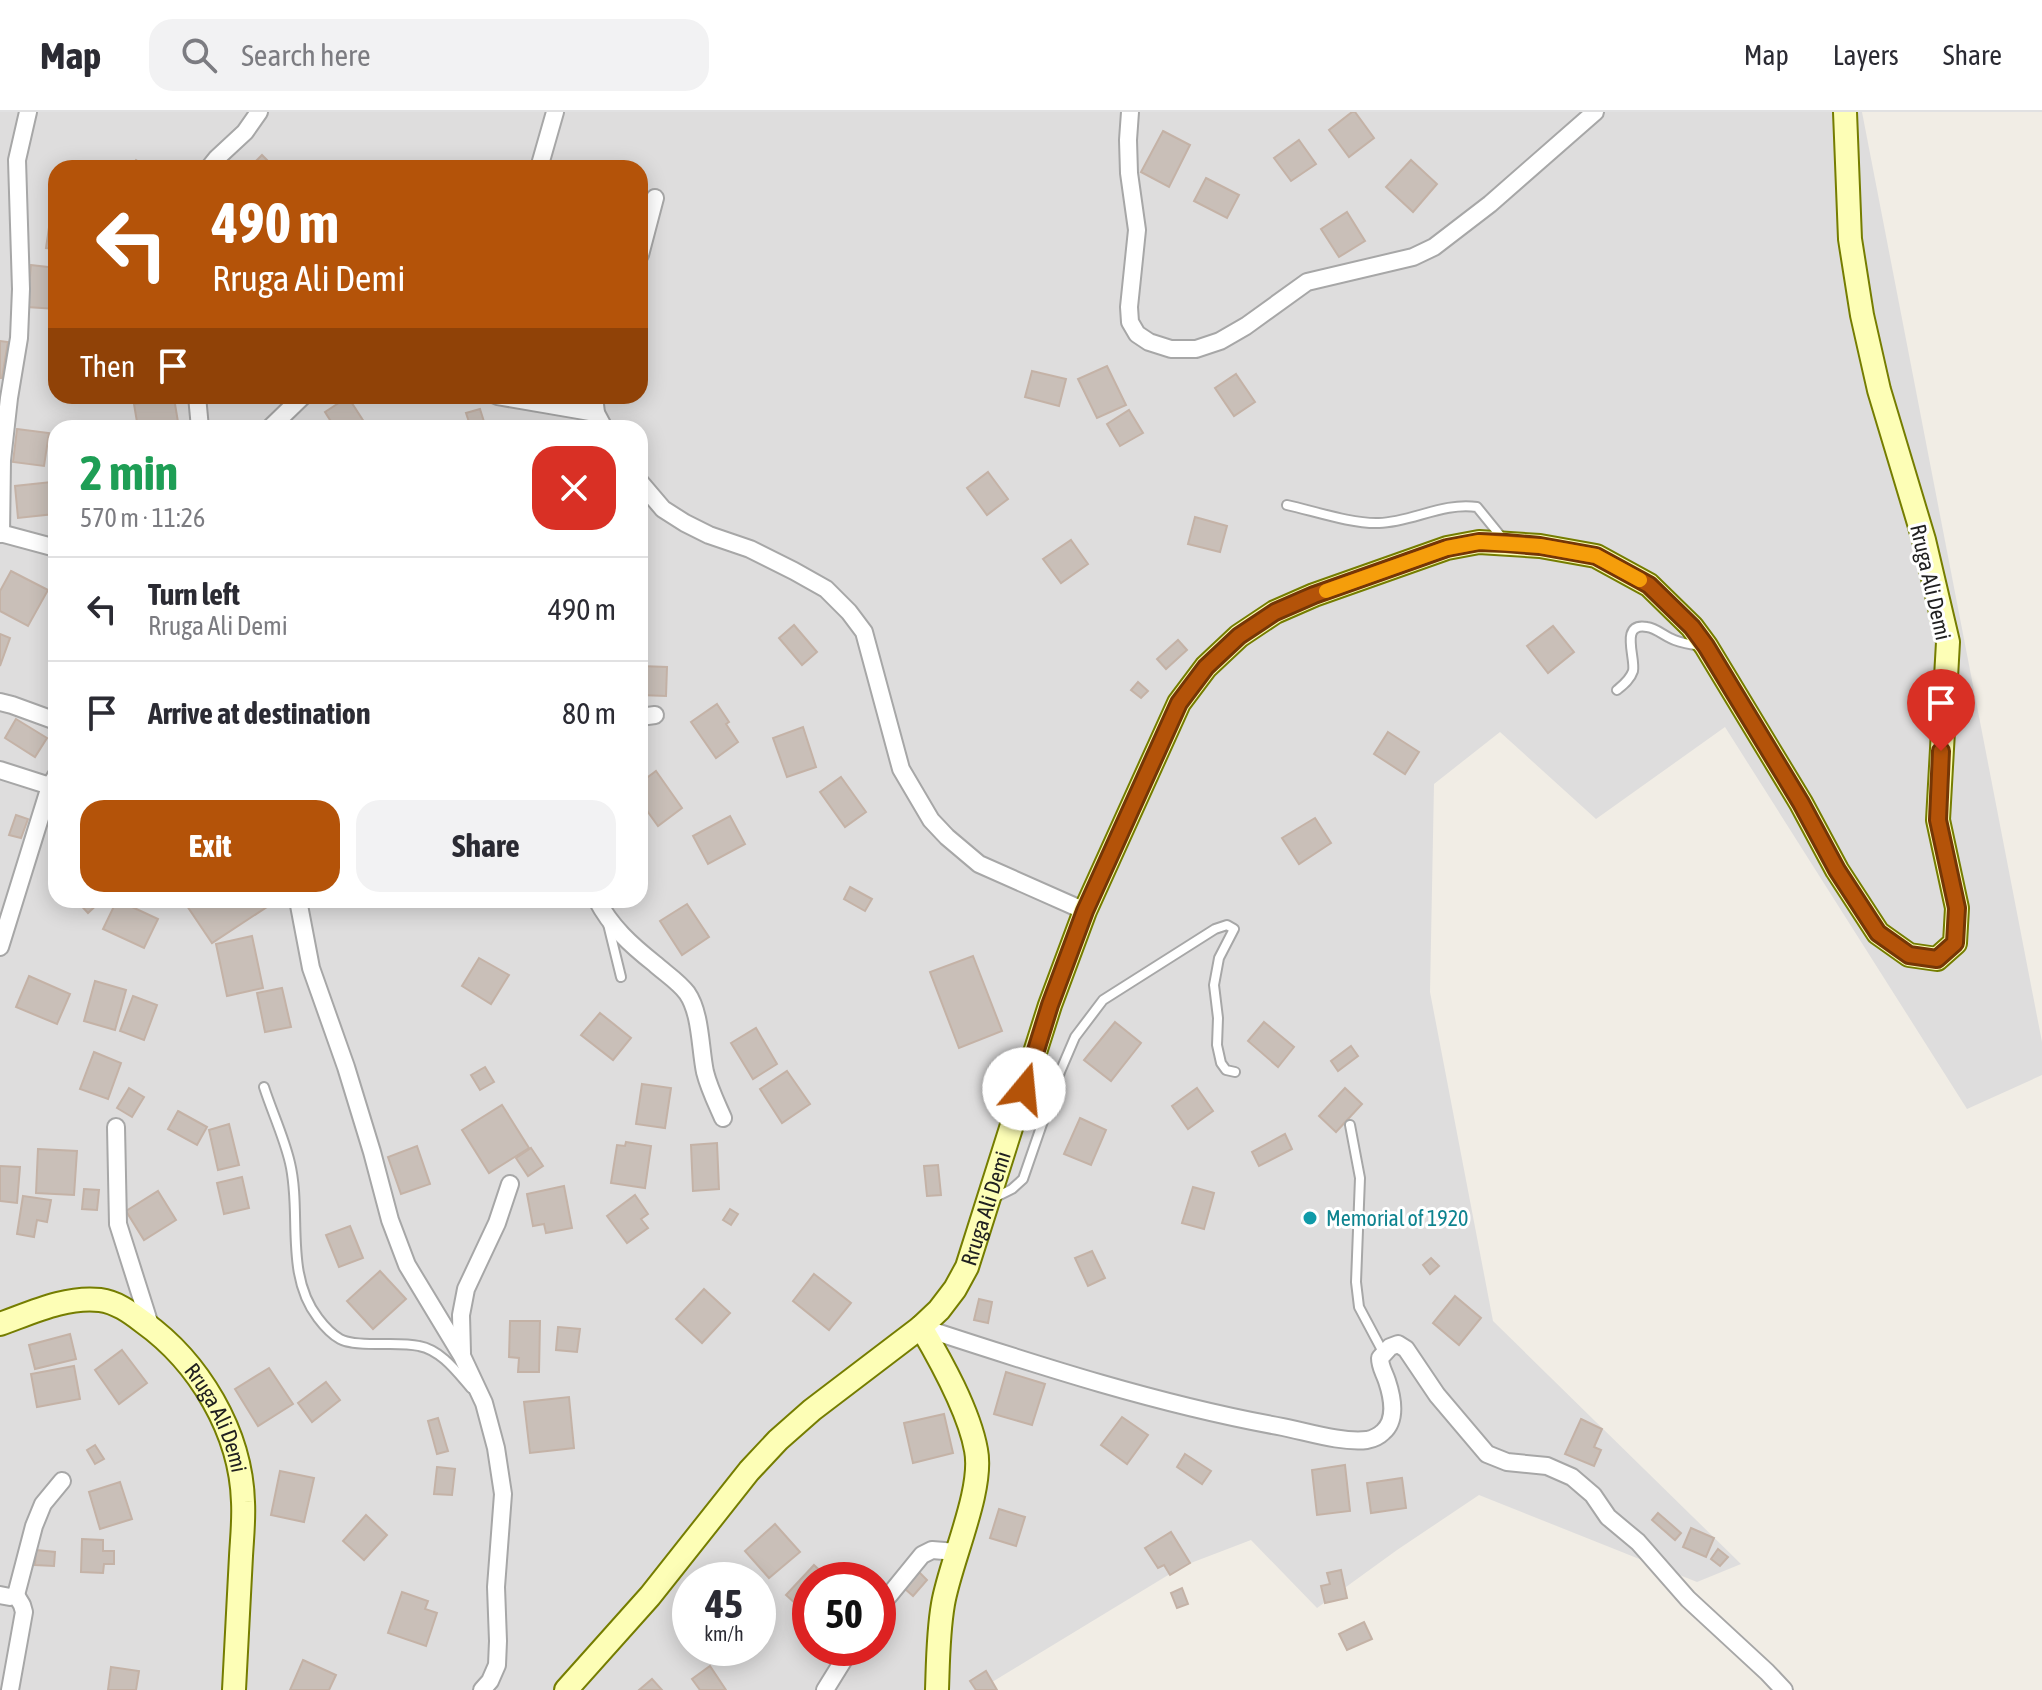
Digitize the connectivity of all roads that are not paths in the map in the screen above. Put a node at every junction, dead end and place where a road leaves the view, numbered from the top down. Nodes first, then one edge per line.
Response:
1 (28, 112) edge
2 (259, 112) edge
3 (555, 112) edge
4 (1130, 112) edge
5 (1595, 112) edge
6 (1845, 112) edge
7 (215, 160) edge
8 (541, 160) edge
9 (655, 198) dead end
10 (648, 225) edge
11 (295, 404) edge
12 (548, 404) edge
13 (598, 412) edge
14 (278, 420) edge
15 (648, 491) edge
16 (1287, 505) dead end
17 (0, 534) edge
18 (1506, 543) junction
19 (48, 546) edge
20 (1706, 646) junction
21 (1617, 690) dead end
22 (0, 702) edge
23 (48, 718) edge
24 (0, 770) edge
25 (48, 780) edge
26 (48, 797) edge
27 (300, 908) edge
28 (601, 908) edge
29 (1085, 911) junction
30 (607, 919) junction
31 (0, 947) edge
32 (621, 977) dead end
33 (1235, 1072) dead end
34 (264, 1087) dead end
35 (723, 1118) dead end
36 (1350, 1125) dead end
37 (116, 1127) dead end
38 (510, 1184) dead end
39 (989, 1201) junction
40 (0, 1324) edge
41 (921, 1327) junction
42 (151, 1328) junction
43 (1383, 1352) junction
44 (462, 1356) junction
45 (484, 1403) junction
46 (62, 1481) dead end
47 (957, 1552) junction
48 (896, 1587) edge
49 (8, 1595) edge
50 (840, 1666) edge
51 (10, 1690) edge
52 (234, 1690) edge
53 (482, 1690) edge
54 (566, 1690) edge
55 (825, 1690) edge
56 (937, 1690) edge
57 (1784, 1690) edge

1 - 17 street
2 - 7 street
3 - 8 street
4 - 5 street
6 - 20 main road, Rruga Ali Demi
9 - 10 street
11 - 14 street
12 - 13 street
15 - 29 street
16 - 18 lane
17 - 19 street
18 - 20 main road, Rruga Ali Demi
18 - 29 main road, Rruga Ali Demi
20 - 21 lane
22 - 23 street
24 - 25 street
26 - 31 street
27 - 44 street
28 - 30 street
29 - 39 main road, Rruga Ali Demi
30 - 32 lane
30 - 35 street
33 - 39 lane
34 - 45 lane
36 - 43 lane
37 - 42 street
38 - 44 street
39 - 41 main road, Rruga Ali Demi
40 - 42 main road, Rruga Ali Demi
41 - 43 street
41 - 47 main road
41 - 54 main road, Rruga Ali Demi
42 - 52 main road, Rruga Ali Demi
43 - 57 street
44 - 45 street
45 - 53 street
46 - 49 street
47 - 48 street
47 - 56 main road
49 - 51 street
50 - 55 street

